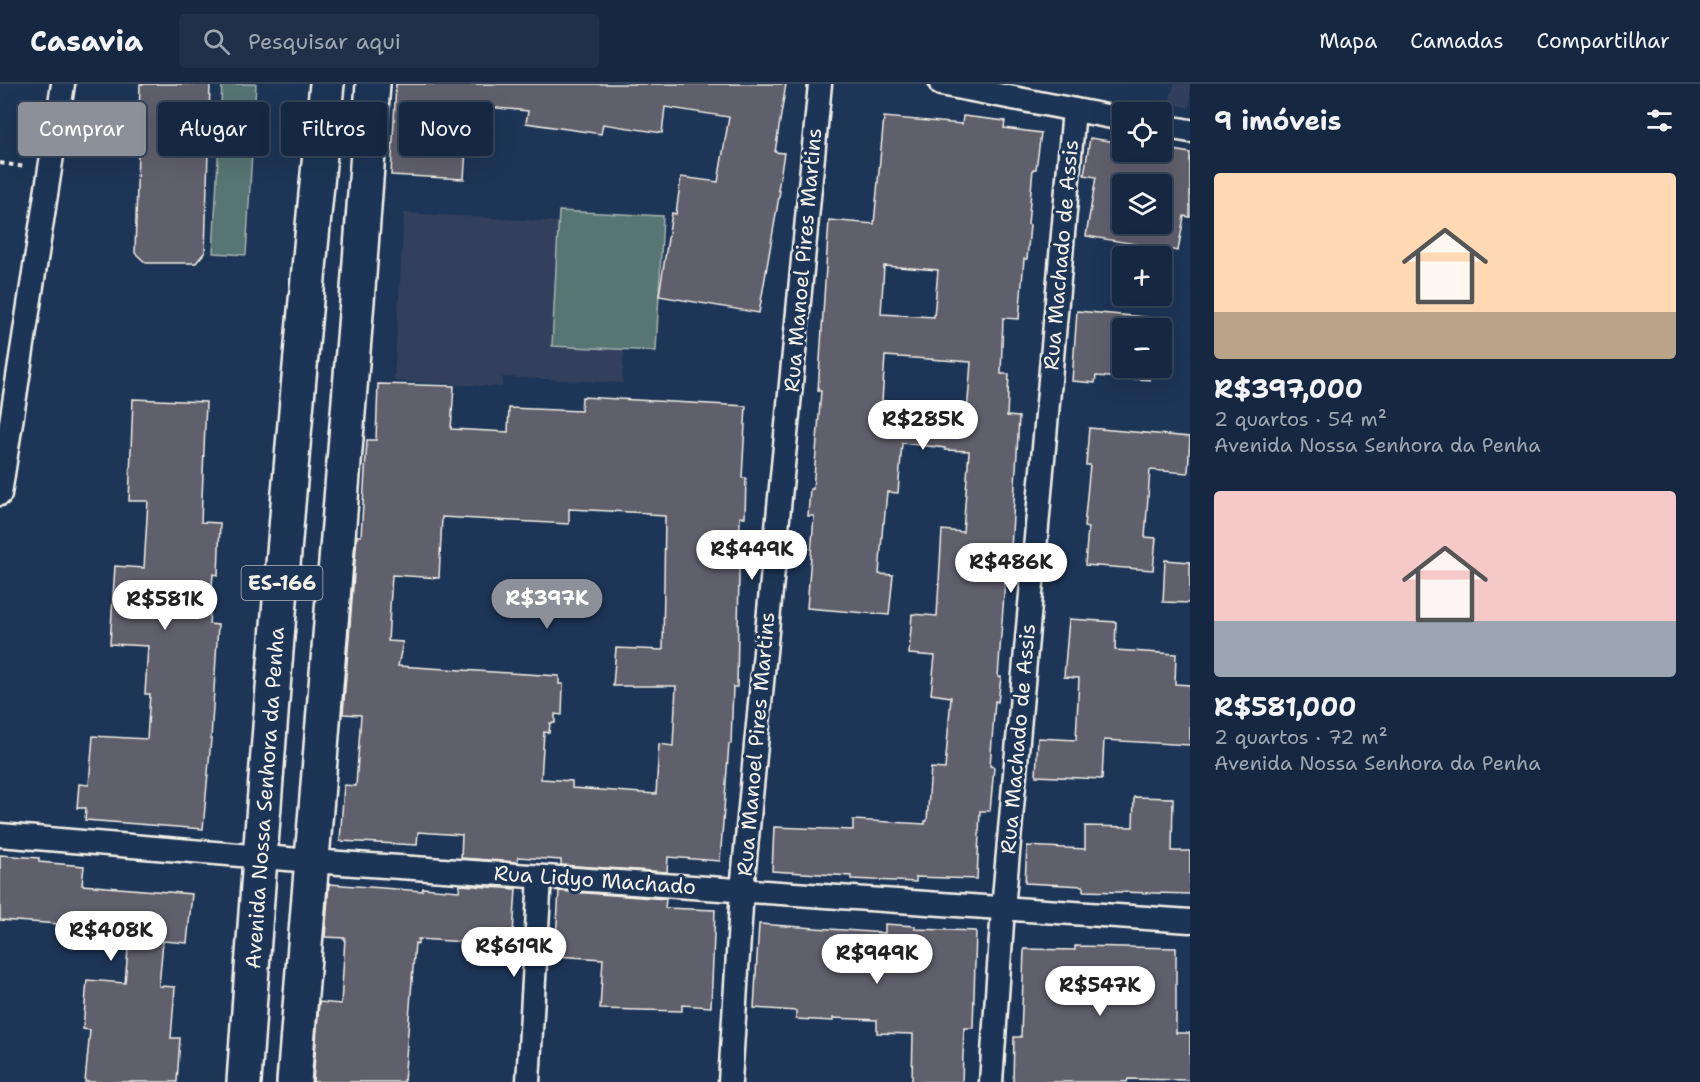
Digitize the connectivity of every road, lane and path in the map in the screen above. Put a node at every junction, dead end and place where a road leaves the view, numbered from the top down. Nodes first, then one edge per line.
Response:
1 (63, 84) edge
2 (327, 84) edge
3 (373, 84) edge
4 (820, 84) edge
5 (941, 84) edge
6 (1074, 110) junction
7 (1112, 117) edge
8 (1172, 128) edge
9 (1190, 131) edge
10 (307, 285) junction
11 (358, 289) junction
12 (0, 494) edge
13 (0, 835) edge
14 (260, 857) junction
15 (311, 861) junction
16 (540, 877) junction
17 (742, 890) junction
18 (1003, 909) junction
19 (1190, 921) edge
20 (244, 1082) edge
21 (294, 1082) edge
22 (528, 1082) edge
23 (730, 1082) edge
24 (991, 1082) edge

1 - 12 street
2 - 10 main road, Avenida Nossa Senhora da Penha / ES-166
3 - 11 main road, ES-166
4 - 17 street, Rua Manoel Pires Martins
5 - 6 street
6 - 7 street
6 - 18 street, Rua Machado de Assis
8 - 9 street
10 - 11 main road
10 - 14 main road, Avenida Nossa Senhora da Penha / ES-166
11 - 15 main road, ES-166
13 - 14 street, Rua Lidyo Machado
14 - 15 street, Rua Lidyo Machado
14 - 20 main road, Avenida Nossa Senhora da Penha / ES-166
15 - 16 street, Rua Lidyo Machado
15 - 21 main road, ES-166
16 - 17 street, Rua Lidyo Machado
16 - 22 street
17 - 18 street, Rua Lidyo Machado
17 - 23 street, Rua Manoel Pires Martins
18 - 19 street, Rua Lidyo Machado
18 - 24 street, Rua Machado de Assis

